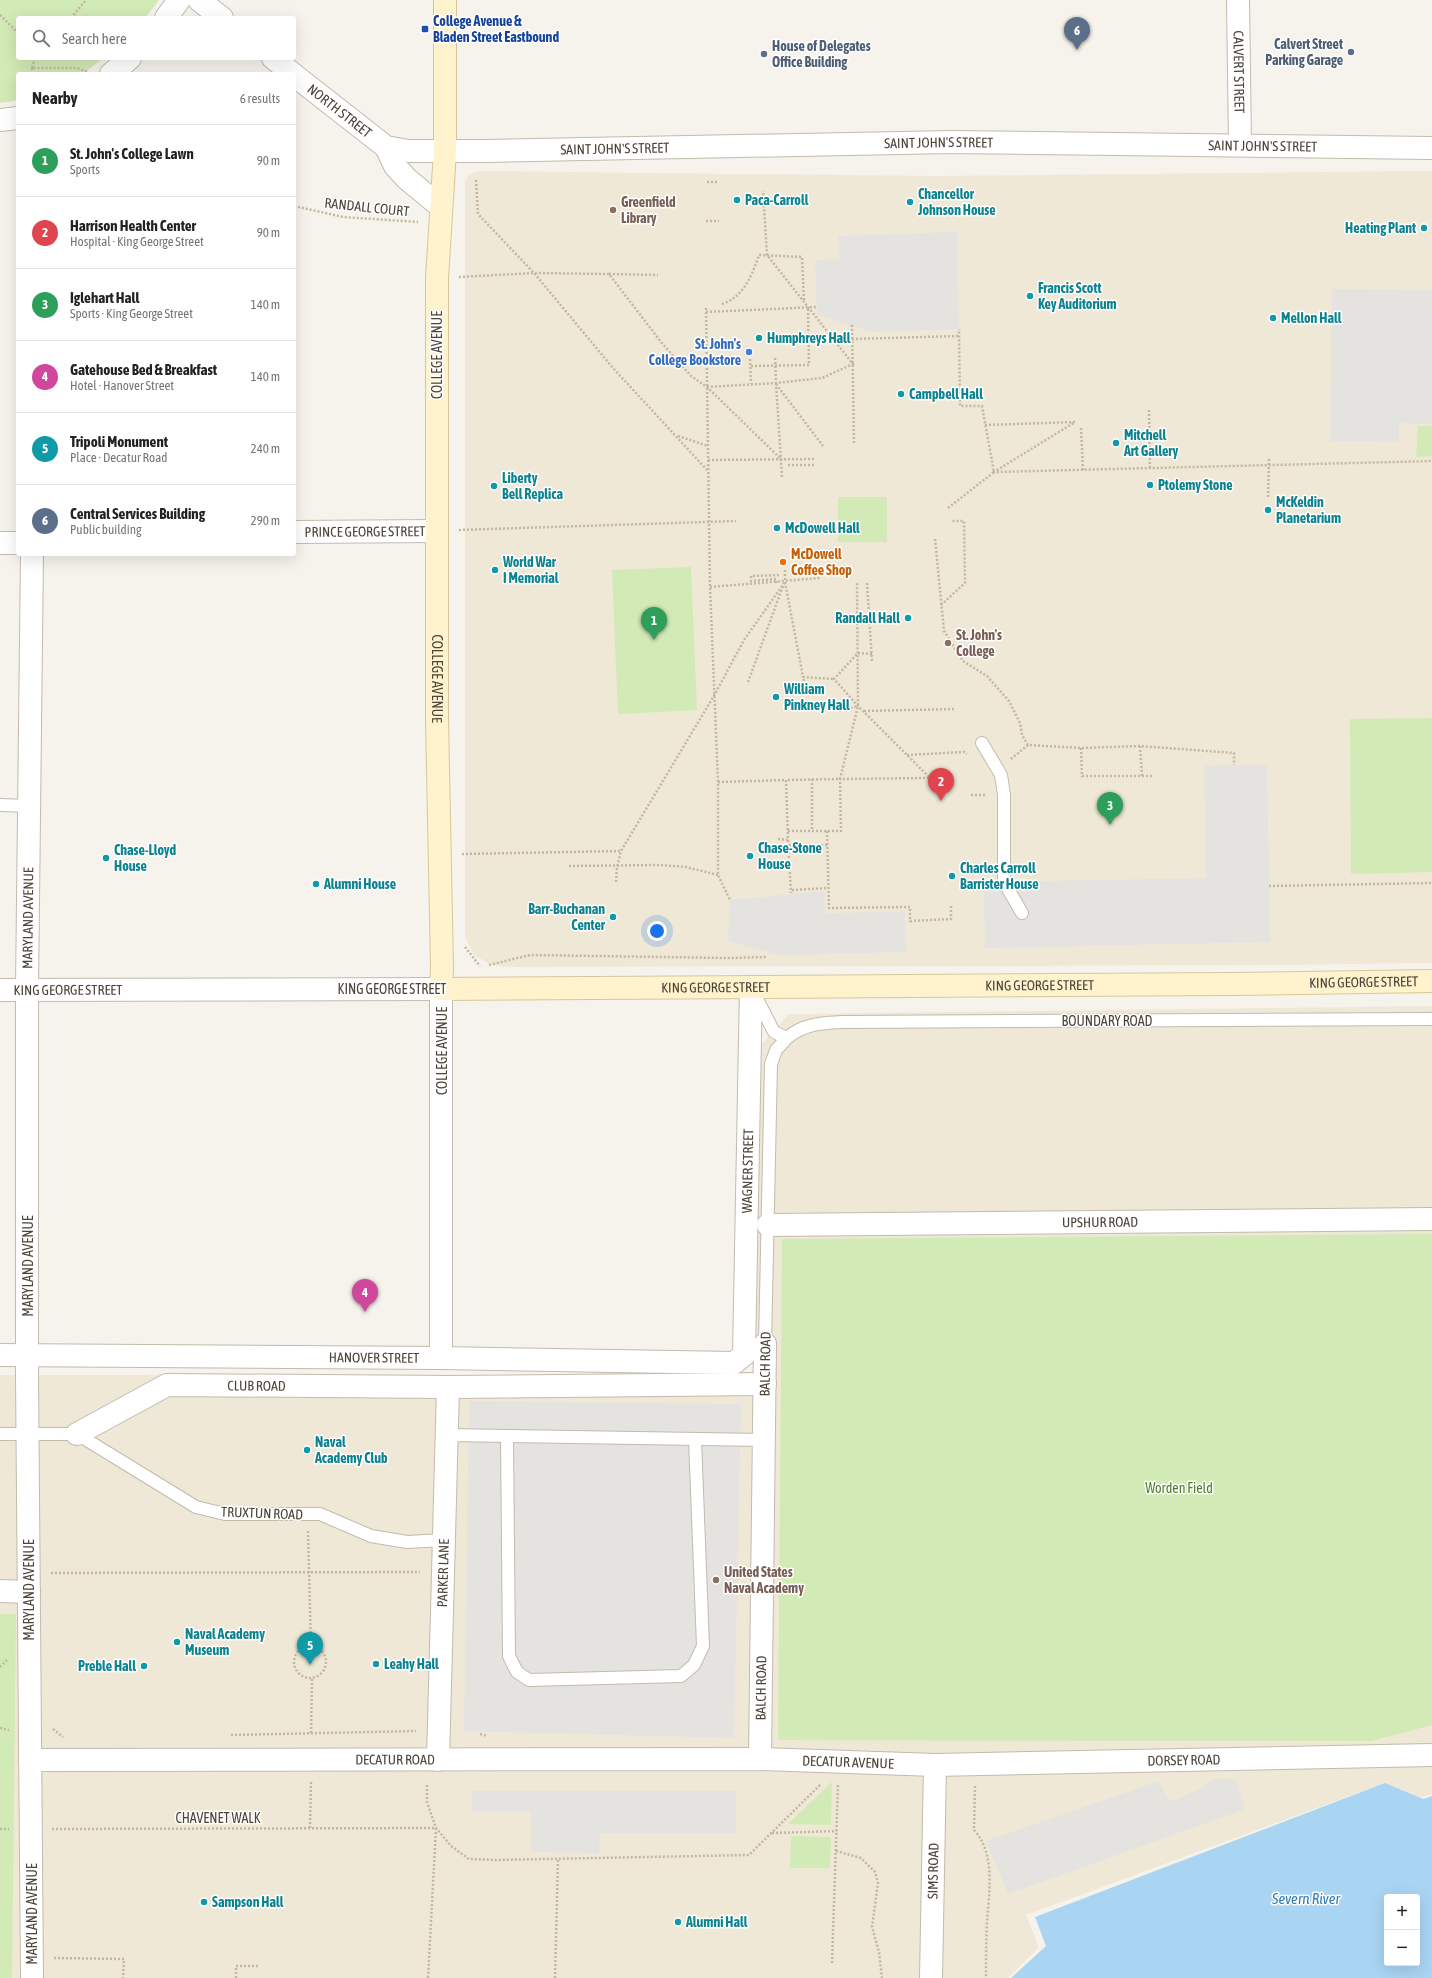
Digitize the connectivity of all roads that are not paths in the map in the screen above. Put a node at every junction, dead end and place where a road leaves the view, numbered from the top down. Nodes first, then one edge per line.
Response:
1 (179, 0) edge
2 (199, 0) edge
3 (445, 0) edge
4 (1238, 0) edge
5 (167, 16) edge
6 (219, 16) edge
7 (128, 60) edge
8 (276, 60) edge
9 (113, 72) edge
10 (291, 72) edge
11 (296, 76) edge
12 (16, 118) edge
13 (0, 120) edge
14 (1240, 144) junction
15 (386, 147) junction
16 (1432, 148) edge
17 (445, 151) junction
18 (440, 215) junction
19 (436, 531) junction
20 (296, 532) edge
21 (0, 543) edge
22 (16, 543) edge
23 (32, 556) edge
24 (982, 743) dead end
25 (0, 805) edge
26 (31, 806) junction
27 (1022, 913) dead end
28 (1432, 981) edge
29 (751, 987) junction
30 (27, 989) junction
31 (441, 989) junction
32 (0, 990) edge
33 (1432, 1019) edge
34 (786, 1038) junction
35 (1432, 1219) edge
36 (768, 1225) junction
37 (765, 1344) joint
38 (0, 1355) edge
39 (744, 1355) joint
40 (28, 1356) junction
41 (441, 1358) junction
42 (765, 1384) junction
43 (448, 1387) junction
44 (0, 1434) edge
45 (28, 1434) junction
46 (78, 1434) junction
47 (446, 1435) junction
48 (507, 1436) junction
49 (695, 1439) junction
50 (764, 1440) junction
51 (444, 1540) junction
52 (29, 1582) junction
53 (0, 1591) edge
54 (1431, 1753) edge
55 (760, 1759) junction
56 (30, 1760) junction
57 (438, 1760) junction
58 (936, 1765) junction
59 (32, 1978) edge
60 (930, 1978) edge

1 - 5 street
2 - 6 street
3 - 17 main road, COLLEGE AVENUE
4 - 14 street, CALVERT STREET
7 - 9 street
8 - 10 street, NORTH STREET
11 - 15 street, NORTH STREET
12 - 13 street
14 - 16 street, SAINT JOHN'S STREET
14 - 17 street, SAINT JOHN'S STREET
15 - 17 street, NORTH STREET
15 - 18 street, NORTH STREET
17 - 18 main road, COLLEGE AVENUE
18 - 19 main road, COLLEGE AVENUE
19 - 20 street, PRINCE GEORGE STREET
19 - 31 main road, COLLEGE AVENUE
21 - 22 street
23 - 26 street, MARYLAND AVENUE
24 - 27 lane
25 - 26 lane
26 - 30 street, MARYLAND AVENUE
28 - 29 main road, KING GEORGE STREET
29 - 31 main road, KING GEORGE STREET
29 - 34 lane
29 - 39 street, WAGNER STREET
30 - 31 street, KING GEORGE STREET
30 - 32 street, KING GEORGE STREET
30 - 40 street, MARYLAND AVENUE
31 - 41 street, COLLEGE AVENUE
33 - 34 lane, BOUNDARY ROAD
34 - 36 lane, BALCH ROAD
35 - 36 street, UPSHUR ROAD
36 - 37 lane, BALCH ROAD
37 - 42 street, BALCH ROAD
38 - 40 street, HANOVER STREET
39 - 41 street, HANOVER STREET
40 - 41 street, HANOVER STREET
40 - 45 street, MARYLAND AVENUE
42 - 43 street, CLUB ROAD
42 - 50 street, BALCH ROAD
43 - 46 street, CLUB ROAD
43 - 47 street, PARKER LANE
44 - 45 lane
45 - 46 lane
45 - 52 street, MARYLAND AVENUE
46 - 51 lane, TRUXTUN ROAD
47 - 48 lane
47 - 51 street, PARKER LANE
48 - 49 lane
48 - 49 lane
49 - 50 lane
50 - 55 street, BALCH ROAD
51 - 57 street, PARKER LANE
52 - 53 street
52 - 56 street, MARYLAND AVENUE
54 - 58 street, DORSEY ROAD
55 - 57 street, DECATUR ROAD
55 - 58 street, DECATUR AVENUE
56 - 57 street, DECATUR ROAD
56 - 59 street, MARYLAND AVENUE
58 - 60 street, SIMS ROAD

